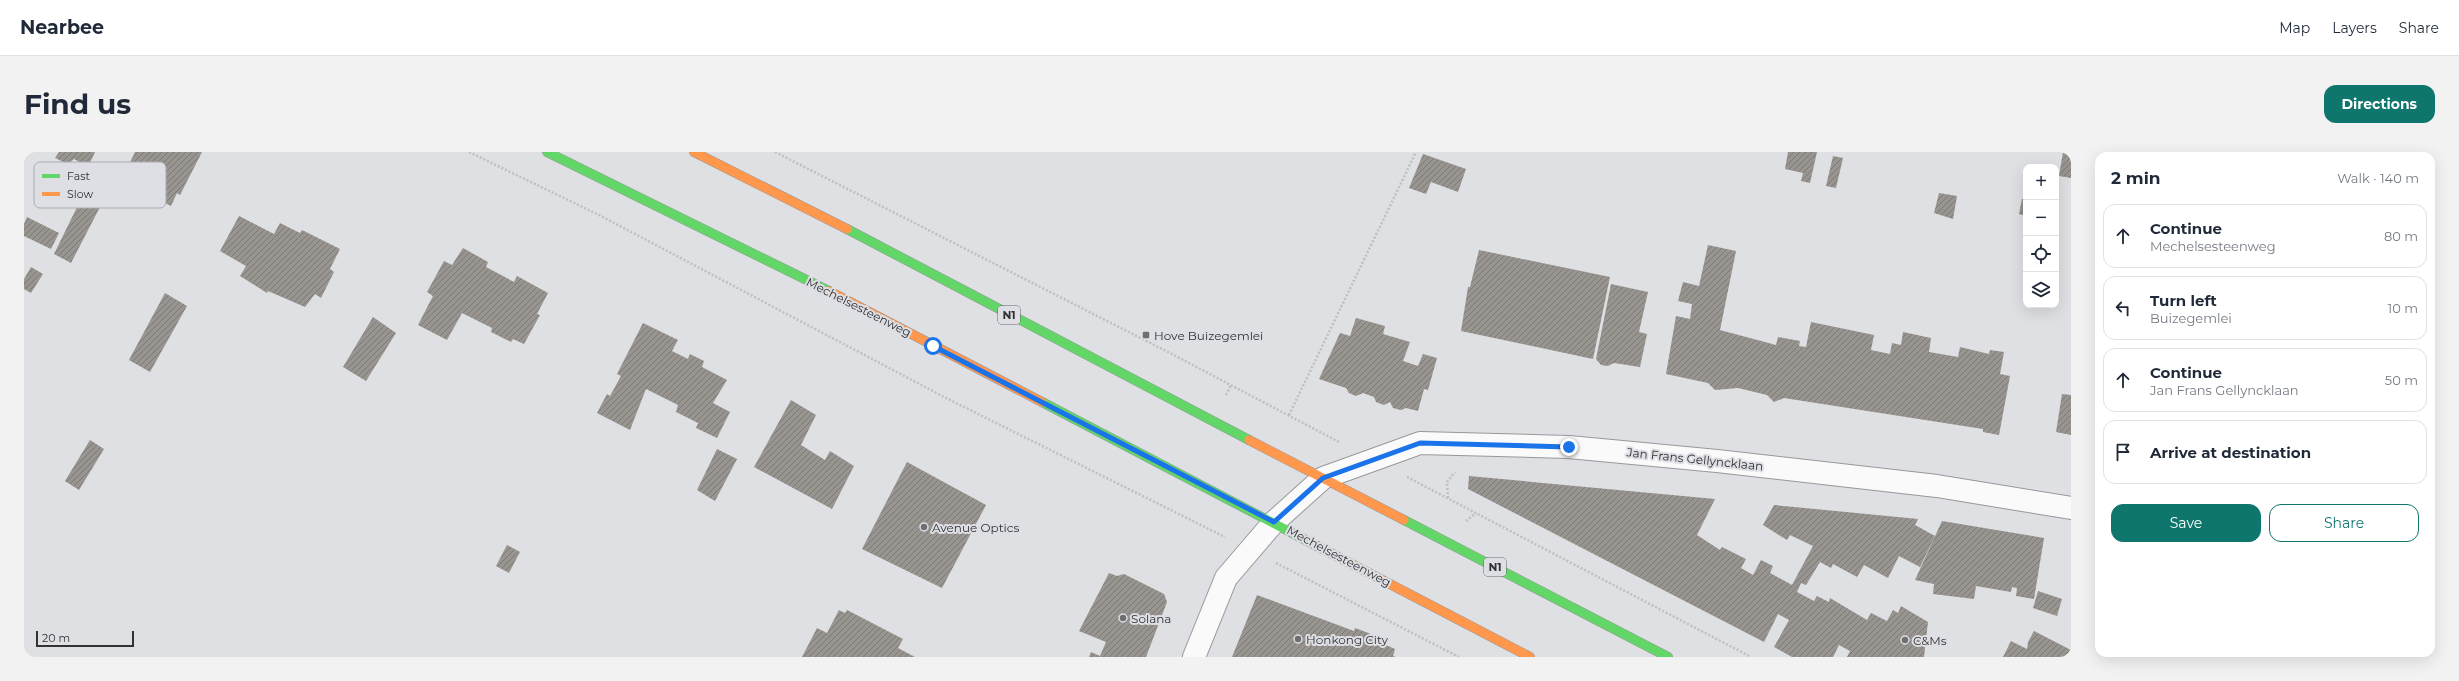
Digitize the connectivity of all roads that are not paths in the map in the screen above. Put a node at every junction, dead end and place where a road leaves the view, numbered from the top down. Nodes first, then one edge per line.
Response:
1 (547, 152) edge
2 (694, 152) edge
3 (1323, 478) junction
4 (2071, 508) edge
5 (1274, 522) junction
6 (1194, 657) edge
7 (1530, 657) edge
8 (1668, 657) edge

1 - 5 main road, Mechelsesteenweg
2 - 3 main road, N1
3 - 4 street, Jan Frans Gellyncklaan
3 - 5 street
3 - 8 main road, N1
5 - 6 street
5 - 7 main road, Mechelsesteenweg

